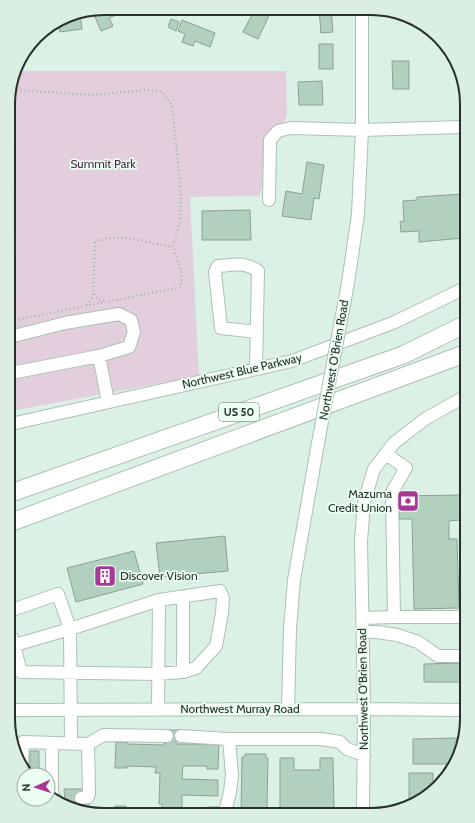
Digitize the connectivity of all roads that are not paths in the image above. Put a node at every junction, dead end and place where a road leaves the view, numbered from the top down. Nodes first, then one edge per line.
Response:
1 (362, 15) edge
2 (460, 127) edge
3 (362, 130) junction
4 (269, 200) dead end
5 (460, 291) edge
6 (460, 327) edge
7 (256, 332) junction
8 (15, 336) edge
9 (460, 355) edge
10 (99, 356) junction
11 (256, 369) junction
12 (15, 372) edge
13 (460, 399) edge
14 (108, 402) junction
15 (15, 423) edge
16 (386, 454) junction
17 (15, 492) edge
18 (15, 521) edge
19 (183, 597) junction
20 (159, 600) junction
21 (15, 609) edge
22 (394, 617) junction
23 (460, 617) edge
24 (362, 618) junction
25 (70, 629) junction
26 (363, 632) junction
27 (15, 641) edge
28 (15, 645) edge
29 (460, 656) edge
30 (183, 672) junction
31 (71, 674) junction
32 (158, 674) junction
33 (288, 709) junction
34 (364, 709) junction
35 (15, 710) edge
36 (71, 710) junction
37 (158, 710) junction
38 (460, 710) edge
39 (167, 736) dead end
40 (181, 736) dead end
41 (229, 739) junction
42 (18, 742) edge
43 (52, 743) junction
44 (70, 743) junction
45 (88, 744) junction
46 (364, 755) junction
47 (52, 791) edge
48 (81, 798) dead end
49 (226, 808) dead end
50 (363, 808) edge

1 - 3 street, Northwest O'Brien Road
2 - 3 street
3 - 4 street
3 - 33 street, Northwest O'Brien Road, bridge
5 - 11 street, Northwest Blue Parkway
6 - 17 highway, US 50
7 - 7 street
7 - 11 street
8 - 10 street
9 - 18 highway, US 50
10 - 12 street
10 - 14 street
11 - 14 street, Northwest Blue Parkway
13 - 16 street, Northwest O'Brien Road
14 - 15 street, Northwest Blue Parkway
16 - 22 street
16 - 24 street, Northwest O'Brien Road
19 - 20 street
19 - 30 street
19 - 30 street
20 - 25 street
20 - 32 street
21 - 25 street
22 - 23 street
22 - 24 street
24 - 26 street, Northwest O'Brien Road
25 - 27 street
25 - 31 street
26 - 29 street
26 - 34 street, Northwest O'Brien Road
28 - 31 street
30 - 32 street
31 - 32 street
31 - 36 street
32 - 37 street
33 - 34 street, Northwest Murray Road
33 - 37 street, Northwest Murray Road
34 - 38 street, Northwest Murray Road
34 - 46 street, Northwest O'Brien Road
35 - 36 street, Northwest Murray Road
36 - 37 street, Northwest Murray Road
36 - 44 street
39 - 45 street
40 - 41 street
41 - 46 street
41 - 49 street
42 - 43 street
43 - 44 street
43 - 47 street
44 - 45 street
45 - 48 street
46 - 50 street, Northwest O'Brien Road

